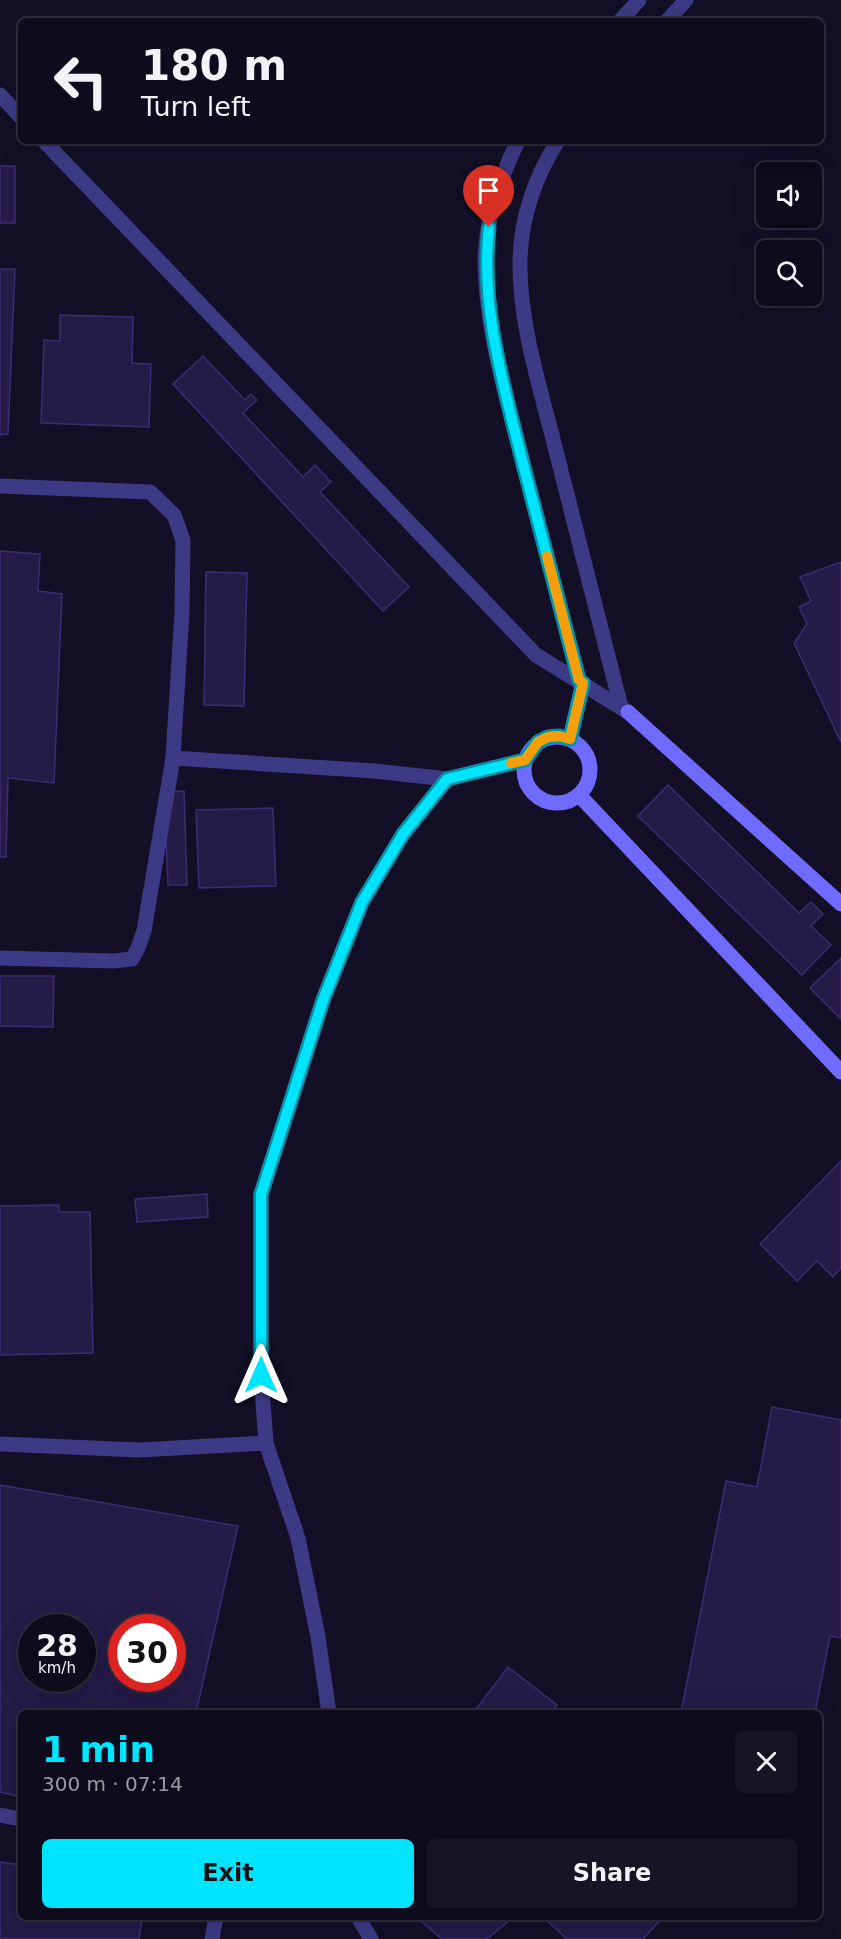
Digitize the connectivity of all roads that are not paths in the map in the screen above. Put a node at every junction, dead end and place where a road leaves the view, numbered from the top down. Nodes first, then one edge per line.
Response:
1 (639, 0) edge
2 (686, 0) edge
3 (623, 18) edge
4 (670, 18) edge
5 (0, 95) edge
6 (18, 114) edge
7 (47, 144) edge
8 (517, 144) edge
9 (556, 144) edge
10 (0, 486) edge
11 (581, 682) junction
12 (624, 709) junction
13 (570, 739) junction
14 (173, 758) junction
15 (525, 760) junction
16 (447, 779) junction
17 (579, 795) junction
18 (841, 904) edge
19 (0, 958) edge
20 (841, 1072) edge
21 (266, 1443) junction
22 (0, 1444) edge
23 (329, 1710) edge
24 (0, 1815) edge
25 (18, 1819) edge
26 (215, 1920) edge
27 (360, 1920) edge
28 (212, 1939) edge
29 (371, 1939) edge

1 - 3 street
2 - 4 street
5 - 6 street
7 - 11 street
8 - 11 street
9 - 12 street
10 - 14 street
11 - 12 street
11 - 13 street
12 - 18 street
13 - 15 street
13 - 17 street
14 - 16 street
14 - 19 street
15 - 16 street
15 - 17 street
16 - 21 street
17 - 20 street
21 - 22 street
21 - 23 street
24 - 25 street
26 - 28 street
27 - 29 street

